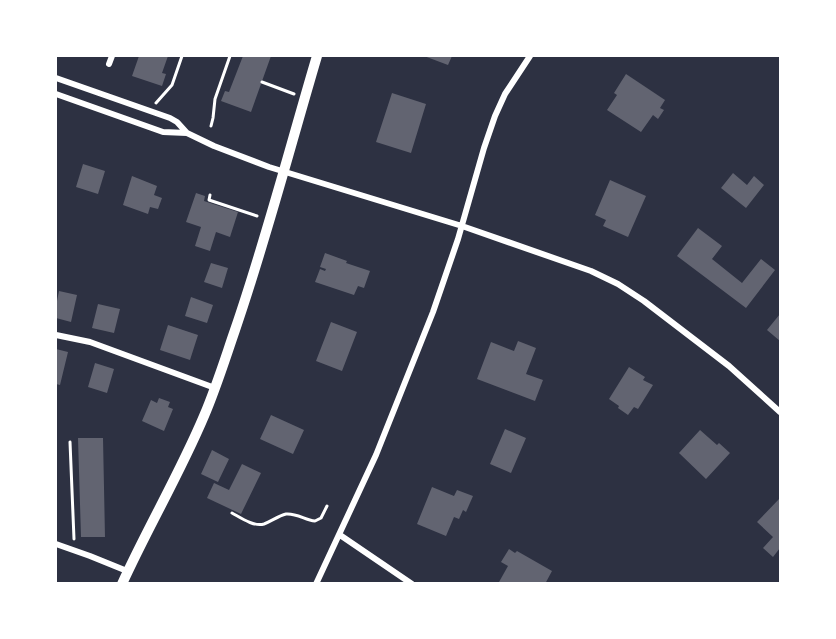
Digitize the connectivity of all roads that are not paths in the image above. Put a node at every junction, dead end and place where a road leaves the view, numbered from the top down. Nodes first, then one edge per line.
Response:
1 (112, 56) edge
2 (317, 56) edge
3 (530, 56) edge
4 (109, 64) dead end
5 (56, 78) edge
6 (56, 94) edge
7 (187, 133) junction
8 (283, 171) junction
9 (462, 226) junction
10 (56, 335) edge
11 (215, 388) junction
12 (780, 412) edge
13 (340, 536) junction
14 (56, 544) edge
15 (127, 571) junction
16 (122, 584) edge
17 (316, 584) edge
18 (412, 584) edge

1 - 4 street
2 - 8 street
3 - 9 street
5 - 7 street
6 - 7 street
7 - 8 street
8 - 9 street
8 - 11 street
9 - 12 street
9 - 13 street
10 - 11 street
11 - 15 street
13 - 17 street
13 - 18 street
14 - 15 street
15 - 16 street

